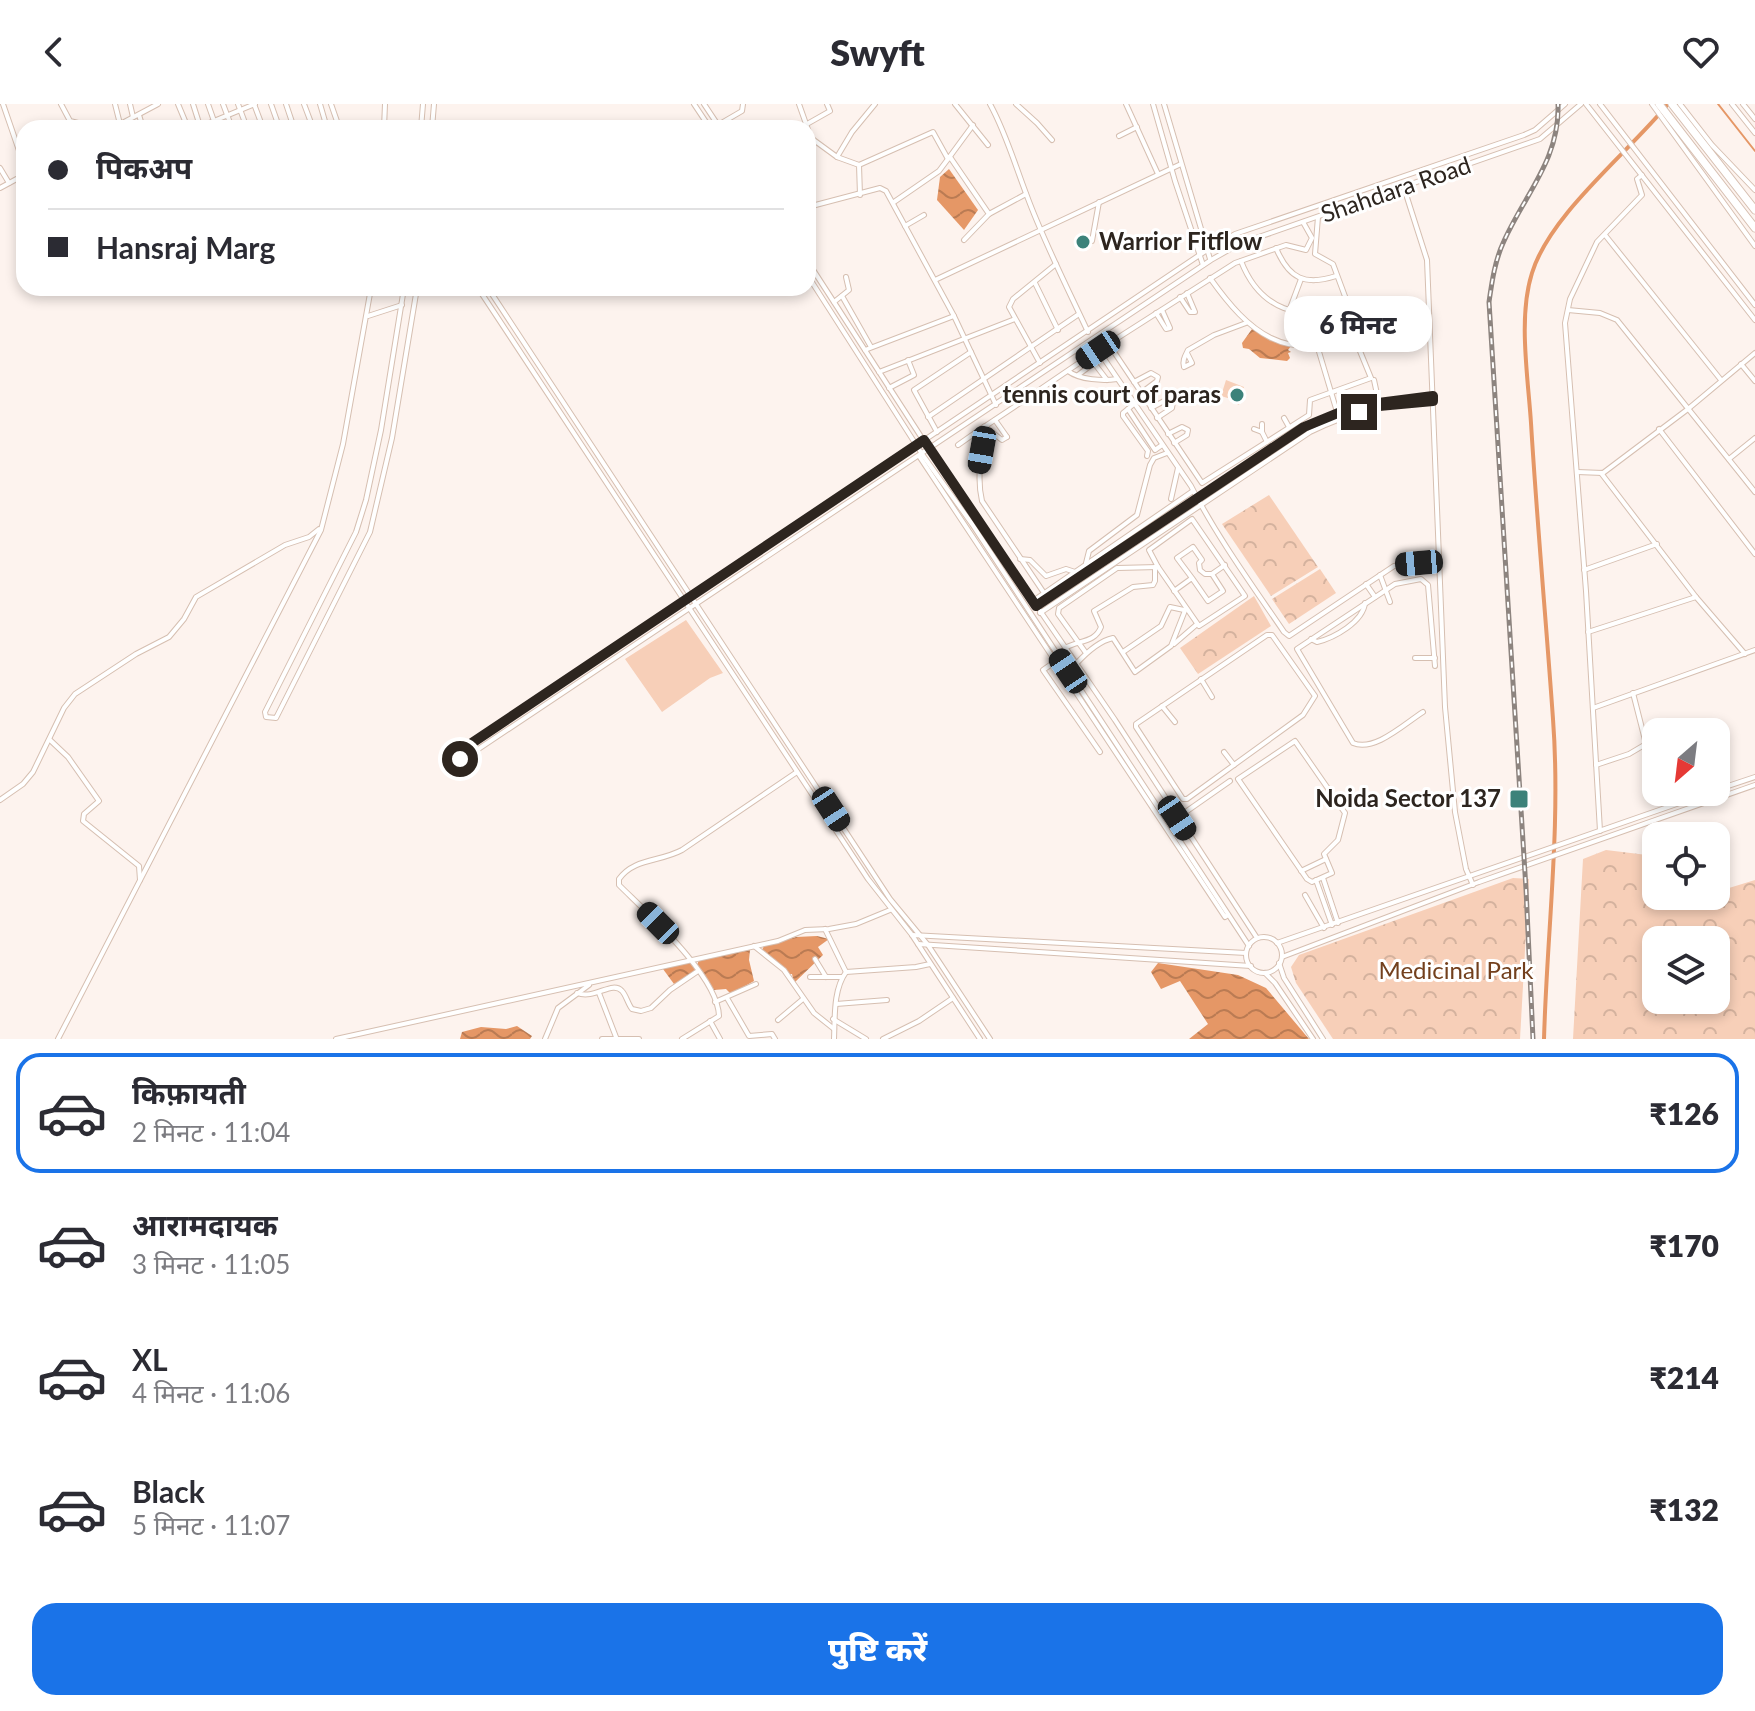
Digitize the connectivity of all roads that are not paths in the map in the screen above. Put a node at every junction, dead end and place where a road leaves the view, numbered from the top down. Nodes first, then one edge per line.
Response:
1 (3, 104) edge
2 (130, 104) edge
3 (157, 104) edge
4 (223, 104) edge
5 (255, 104) edge
6 (743, 104) edge
7 (827, 104) edge
8 (875, 104) edge
9 (955, 104) edge
10 (990, 104) edge
11 (1016, 104) edge
12 (1126, 104) edge
13 (1153, 104) edge
14 (1164, 104) edge
15 (1565, 104) edge
16 (1583, 104) edge
17 (1600, 104) edge
18 (1652, 104) edge
19 (1659, 104) edge
20 (1672, 104) edge
21 (1680, 104) edge
22 (1732, 104) edge
23 (1743, 104) edge
24 (239, 107) edge
25 (227, 115) junction
26 (136, 116) junction
27 (1755, 119) edge
28 (129, 120) edge
29 (138, 120) edge
30 (216, 120) edge
31 (229, 120) edge
32 (729, 120) edge
33 (814, 120) edge
34 (973, 125) junction
35 (1693, 125) junction
36 (1137, 127) junction
37 (1755, 133) edge
38 (1119, 136) dead end
39 (1681, 138) junction
40 (1052, 140) dead end
41 (16, 142) edge
42 (816, 144) edge
43 (988, 145) dead end
44 (837, 157) junction
45 (948, 158) junction
46 (1181, 164) junction
47 (859, 165) junction
48 (0, 168) edge
49 (1172, 168) junction
50 (1641, 173) junction
51 (1158, 175) junction
52 (16, 179) edge
53 (1392, 180) junction
54 (9, 183) junction
55 (0, 188) edge
56 (1404, 188) junction
57 (1755, 190) edge
58 (1396, 191) junction
59 (1026, 194) junction
60 (860, 195) junction
61 (894, 202) junction
62 (1099, 202) junction
63 (816, 205) edge
64 (1755, 210) edge
65 (989, 214) junction
66 (924, 215) dead end
67 (1686, 216) junction
68 (1318, 217) junction
69 (1678, 221) junction
70 (1303, 222) junction
71 (905, 226) junction
72 (1755, 228) edge
73 (1041, 229) junction
74 (1604, 234) junction
75 (964, 240) dead end
76 (1092, 241) dead end
77 (1755, 246) edge
78 (1276, 248) junction
79 (1207, 250) junction
80 (1306, 250) junction
81 (1315, 254) junction
82 (1200, 255) junction
83 (1211, 260) junction
84 (1241, 261) junction
85 (1056, 264) junction
86 (1203, 265) junction
87 (816, 274) edge
88 (1337, 276) junction
89 (846, 277) dead end
90 (1210, 278) junction
91 (1301, 279) junction
92 (935, 280) junction
93 (1035, 283) junction
94 (816, 288) edge
95 (1187, 293) junction
96 (370, 296) edge
97 (403, 296) edge
98 (416, 296) edge
99 (483, 296) edge
100 (493, 296) edge
101 (842, 296) junction
102 (1180, 297) junction
103 (834, 302) junction
104 (402, 305) junction
105 (1755, 305) edge
106 (1348, 307) junction
107 (1162, 310) junction
108 (1568, 310) junction
109 (1289, 311) junction
110 (1156, 313) junction
111 (1079, 314) junction
112 (368, 316) junction
113 (954, 316) junction
114 (1125, 318) junction
115 (1015, 319) junction
116 (1755, 320) edge
117 (1246, 323) junction
118 (1132, 329) junction
119 (1058, 330) junction
120 (1088, 332) junction
121 (964, 337) junction
122 (1355, 339) junction
123 (1317, 345) junction
124 (871, 347) junction
125 (1032, 347) junction
126 (865, 350) junction
127 (971, 352) junction
128 (1187, 353) dead end
129 (1755, 353) edge
130 (908, 360) junction
131 (1040, 363) junction
132 (1741, 364) junction
133 (1068, 371) junction
134 (879, 372) junction
135 (1078, 376) junction
136 (984, 379) junction
137 (1117, 379) junction
138 (1107, 380) junction
139 (1374, 380) dead end
140 (1721, 380) junction
141 (1755, 381) edge
142 (1134, 382) junction
143 (889, 388) junction
144 (1017, 390) junction
145 (1331, 390) junction
146 (1141, 393) junction
147 (991, 395) junction
148 (1433, 398) junction
149 (1024, 401) junction
150 (1360, 402) junction
151 (1134, 404) junction
152 (996, 405) junction
153 (1151, 408) junction
154 (1128, 409) junction
155 (1688, 409) junction
156 (1337, 413) junction
157 (928, 417) junction
158 (1157, 418) junction
159 (1284, 418) dead end
160 (995, 420) junction
161 (1262, 424) dead end
162 (987, 427) junction
163 (1289, 427) junction
164 (1659, 428) junction
165 (1254, 429) dead end
166 (937, 432) junction
167 (1262, 432) junction
168 (1168, 434) junction
169 (950, 435) junction
170 (1755, 438) edge
171 (924, 440) junction
172 (1267, 442) junction
173 (1174, 443) junction
174 (917, 445) junction
175 (1162, 445) junction
176 (929, 449) junction
177 (1167, 453) junction
178 (920, 455) junction
179 (1147, 456) dead end
180 (1729, 459) junction
181 (1178, 468) junction
182 (1577, 472) junction
183 (1601, 473) junction
184 (1215, 475) junction
185 (1221, 484) junction
186 (1193, 491) junction
187 (1755, 492) edge
188 (1171, 499) dead end
189 (1196, 500) junction
190 (1200, 505) junction
191 (324, 523) junction
192 (1145, 542) junction
193 (1657, 544) junction
194 (1149, 550) junction
195 (1755, 554) edge
196 (1232, 555) junction
197 (1020, 559) junction
198 (1440, 561) junction
199 (1224, 562) junction
200 (1086, 565) junction
201 (1156, 567) junction
202 (1584, 570) junction
203 (1075, 572) junction
204 (1212, 574) junction
205 (1379, 574) junction
206 (1192, 578) junction
207 (1366, 584) junction
208 (1387, 590) junction
209 (1174, 591) junction
210 (1044, 593) junction
211 (690, 595) junction
212 (1375, 597) junction
213 (1696, 597) junction
214 (684, 600) junction
215 (1390, 602) dead end
216 (1365, 603) junction
217 (696, 604) junction
218 (1034, 604) junction
219 (690, 608) junction
220 (1185, 609) junction
221 (1040, 613) junction
222 (1196, 625) junction
223 (1588, 632) junction
224 (1311, 639) junction
225 (1077, 641) junction
226 (1171, 646) junction
227 (1065, 648) junction
228 (1755, 650) edge
229 (1123, 652) junction
230 (1086, 653) junction
231 (1443, 654) junction
232 (1745, 654) junction
233 (1435, 655) junction
234 (1415, 658) dead end
235 (1056, 661) junction
236 (1076, 664) junction
237 (1435, 666) dead end
238 (1201, 679) junction
239 (1094, 689) junction
240 (1633, 693) junction
241 (1082, 696) junction
242 (1212, 697) dead end
243 (1162, 706) junction
244 (1593, 708) junction
245 (1423, 712) dead end
246 (1175, 722) dead end
247 (50, 740) junction
248 (1100, 752) dead end
249 (1224, 752) dead end
250 (1157, 762) junction
251 (1234, 765) junction
252 (1596, 765) junction
253 (1161, 768) junction
254 (797, 772) junction
255 (1148, 773) junction
256 (1755, 777) edge
257 (1230, 781) dead end
258 (1730, 785) edge
259 (1755, 785) edge
260 (0, 800) edge
261 (1671, 806) edge
262 (1177, 818) junction
263 (1600, 831) junction
264 (1326, 859) junction
265 (1466, 869) junction
266 (1301, 871) junction
267 (1470, 876) junction
268 (1323, 878) junction
269 (1463, 879) junction
270 (1316, 880) junction
271 (140, 882) junction
272 (1473, 885) junction
273 (1466, 887) junction
274 (1305, 895) dead end
275 (890, 910) junction
276 (1338, 923) junction
277 (1332, 925) junction
278 (1324, 928) junction
279 (825, 929) junction
280 (912, 935) junction
281 (921, 936) junction
282 (1257, 938) junction
283 (1277, 943) junction
284 (918, 944) junction
285 (928, 945) junction
286 (754, 946) junction
287 (1249, 946) junction
288 (1246, 953) junction
289 (1282, 957) junction
290 (815, 959) dead end
291 (690, 960) junction
292 (1279, 963) junction
293 (930, 964) junction
294 (1251, 966) junction
295 (698, 971) junction
296 (1264, 972) junction
297 (844, 975) junction
298 (810, 977) dead end
299 (826, 977) junction
300 (596, 981) junction
301 (756, 984) dead end
302 (577, 993) junction
303 (599, 993) junction
304 (727, 998) junction
305 (953, 998) junction
306 (803, 999) junction
307 (887, 1000) dead end
308 (715, 1002) junction
309 (836, 1004) junction
310 (833, 1019) junction
311 (778, 1020) dead end
312 (710, 1021) junction
313 (834, 1029) junction
314 (545, 1036) edge
315 (616, 1037) edge
316 (764, 1037) edge
317 (686, 1038) edge
318 (58, 1039) edge
319 (336, 1039) edge
320 (602, 1039) edge
321 (639, 1039) edge
322 (720, 1039) edge
323 (775, 1039) edge
324 (834, 1039) edge
325 (866, 1039) edge
326 (883, 1039) edge
327 (980, 1039) edge
328 (990, 1039) edge
329 (1313, 1039) edge
330 (1323, 1039) edge

1 - 41 street
2 - 26 street
3 - 26 street
4 - 25 street
5 - 24 street
6 - 32 street
7 - 33 street
8 - 44 street
9 - 34 street
10 - 59 street
11 - 40 street
12 - 36 street
13 - 49 street
14 - 46 street
15 - 53 street, Shahdara Road
16 - 50 street
16 - 56 street, Shahdara Road
17 - 67 street
18 - 39 street
19 - 39 highway
20 - 35 highway
21 - 35 street
22 - 37 street
23 - 27 street
24 - 25 street
25 - 30 street
25 - 31 street
26 - 28 street
26 - 29 street
34 - 43 street
34 - 45 street
35 - 57 street
35 - 64 highway
36 - 38 street
36 - 51 street
39 - 72 highway
39 - 77 street
42 - 44 street
44 - 47 street
45 - 47 street
45 - 61 street
45 - 65 street
46 - 49 street
46 - 79 street
47 - 60 street
48 - 54 street
49 - 51 street
49 - 82 street
50 - 69 street
50 - 74 street
51 - 62 street
52 - 54 street
53 - 58 street
53 - 79 street, Shahdara Road
54 - 55 street
56 - 58 street, Shahdara Road
56 - 148 street
58 - 68 street, Shahdara Road
59 - 65 street
59 - 73 street
60 - 61 street
60 - 63 street
61 - 71 street
62 - 73 street
62 - 76 street
65 - 75 street
66 - 71 street
67 - 69 street
67 - 105 street
68 - 70 street, Shahdara Road
68 - 81 street
69 - 116 street
70 - 80 street
70 - 83 street, Shahdara Road
71 - 92 street
73 - 85 street
73 - 92 street
74 - 108 street
74 - 140 street
78 - 80 street
78 - 84 street
78 - 91 street
79 - 82 street, Shahdara Road
79 - 83 street
80 - 81 street
81 - 88 street
82 - 86 street
82 - 120 street, Shahdara Road
83 - 86 street, Shahdara Road
84 - 90 street
84 - 109 street
85 - 93 street
85 - 111 street
86 - 114 street, Shahdara Road
87 - 103 street
88 - 91 street
88 - 106 street
89 - 101 street
90 - 95 street
90 - 117 street
91 - 109 street
92 - 113 street
93 - 115 street
93 - 119 street
94 - 174 street
95 - 102 street
95 - 102 street
96 - 112 street
97 - 104 street
98 - 104 street
99 - 214 street
100 - 211 street
101 - 103 street
101 - 124 street
102 - 107 street
103 - 126 street
104 - 112 street
106 - 109 street
106 - 122 street
107 - 110 street
107 - 110 street
108 - 155 street
108 - 182 street
110 - 118 street
111 - 119 street
111 - 120 street
112 - 191 street
113 - 121 street
113 - 124 street
114 - 118 street
114 - 144 street, Shahdara Road
115 - 121 street
115 - 125 street
117 - 123 street
117 - 128 street
118 - 142 street
119 - 125 street
120 - 131 street, Shahdara Road
121 - 127 street
121 - 130 street
122 - 123 street
122 - 145 street
123 - 145 street
124 - 126 street
125 - 131 street
125 - 136 street
126 - 134 street
127 - 136 street
127 - 157 street
129 - 132 street
130 - 134 street
130 - 143 street
131 - 147 street, Shahdara Road
132 - 140 street
132 - 141 street
133 - 135 street
133 - 137 street
133 - 149 street
134 - 143 street
135 - 138 street
135 - 138 street
136 - 147 street
136 - 157 street
137 - 138 street
137 - 151 street
139 - 150 street
140 - 155 street
142 - 146 street
142 - 146 street
143 - 171 street
144 - 149 street
144 - 152 street, Shahdara Road
145 - 156 street
145 - 163 street
146 - 153 street
147 - 152 street
147 - 166 street, Shahdara Road
148 - 150 street
148 - 156 street
148 - 198 street
149 - 160 street
150 - 156 street
151 - 154 street
151 - 175 street
152 - 169 street, Shahdara Road
153 - 158 street
153 - 158 street
154 - 175 street
154 - 179 street
155 - 164 street
155 - 180 street
156 - 185 street
156 - 190 street
157 - 166 street
158 - 168 street
159 - 163 street
160 - 162 street
160 - 162 street
161 - 167 street
162 - 169 street
162 - 197 street
163 - 172 street
164 - 183 street
164 - 195 street
165 - 167 street
166 - 171 street, Shahdara Road
167 - 172 street
168 - 173 street
168 - 173 street
169 - 176 street, Shahdara Road
170 - 180 street
171 - 174 street, Shahdara Road
171 - 176 street
172 - 184 street
173 - 184 street
174 - 178 street
174 - 211 street, Shahdara Road
175 - 177 street
176 - 178 street, Shahdara Road
176 - 218 street
177 - 181 street
177 - 200 street
178 - 217 street, Shahdara Road
178 - 235 street
178 - 241 street
180 - 187 street
181 - 186 street
181 - 188 street
182 - 183 street
182 - 202 street
183 - 193 street
184 - 185 street
185 - 189 street
186 - 189 street
186 - 200 street
189 - 190 street
189 - 218 street
190 - 192 street
190 - 196 street
191 - 247 street
191 - 271 street
192 - 194 street
192 - 221 street
193 - 202 street
193 - 213 street
194 - 199 street
194 - 201 street
196 - 199 street
196 - 207 street
197 - 203 street
197 - 210 street
198 - 205 street
198 - 231 street
199 - 204 street
199 - 222 street
200 - 203 street
201 - 209 street
201 - 225 street
201 - 225 street
202 - 223 street
203 - 210 street
204 - 206 street
204 - 206 street
205 - 207 street
205 - 208 street
206 - 209 street
207 - 212 street
208 - 212 street
208 - 215 street
208 - 233 street
209 - 220 street
210 - 218 street
211 - 214 street, Shahdara Road
211 - 217 street
212 - 216 street
213 - 223 street
213 - 232 street
214 - 219 street
214 - 219 street, Shahdara Road
216 - 224 street
216 - 224 street
217 - 219 street, Shahdara Road
217 - 281 street
218 - 221 street
219 - 254 street
220 - 222 street
220 - 226 street
220 - 229 street
221 - 227 street
222 - 226 street
223 - 244 street
224 - 245 street
225 - 227 street
225 - 230 street
226 - 229 street
227 - 236 street
228 - 232 street
229 - 230 street
230 - 236 street
231 - 233 street
231 - 265 street
232 - 240 street
233 - 234 street
233 - 237 street
235 - 241 street
235 - 248 street
236 - 239 street
238 - 242 street
238 - 243 street
238 - 251 street
239 - 241 street
239 - 255 street
240 - 244 street
240 - 252 street
241 - 287 street
243 - 246 street
243 - 250 street
244 - 252 street
247 - 260 street
247 - 271 street
249 - 251 street
250 - 253 street
250 - 255 street
251 - 253 street
252 - 263 street
253 - 255 street
254 - 275 street
254 - 291 street
255 - 262 street
256 - 258 street
257 - 262 street
259 - 272 street
261 - 263 street
262 - 282 street
263 - 267 street
264 - 266 street
264 - 266 street
264 - 268 street
265 - 267 street
265 - 269 street
266 - 270 street
267 - 269 street
267 - 272 street
268 - 270 street
268 - 276 street
269 - 273 street
269 - 276 street
270 - 277 street
271 - 318 street
272 - 273 street
273 - 289 street
274 - 278 street
275 - 279 street
275 - 280 street
276 - 277 street
277 - 278 street
278 - 283 street
279 - 286 street
279 - 297 street
280 - 281 street
280 - 284 street
281 - 285 street
281 - 288 street
282 - 283 street
282 - 287 street
283 - 289 street
284 - 285 street
284 - 293 street
285 - 294 street
285 - 328 street
286 - 291 street
286 - 306 street
287 - 288 street
288 - 294 street
289 - 292 street
290 - 299 street
291 - 295 street
291 - 300 street
292 - 296 street
292 - 330 street
293 - 297 street
293 - 305 street
294 - 296 street
295 - 303 street
295 - 308 street
296 - 329 street
297 - 299 street
297 - 309 street
298 - 299 street
300 - 302 street
300 - 319 street
301 - 304 street
302 - 303 street
302 - 314 street
303 - 315 street
304 - 308 street
304 - 316 street
305 - 326 street
305 - 327 street
306 - 311 street
306 - 313 street
307 - 309 street
308 - 312 street
309 - 310 street
310 - 313 street
310 - 325 street
312 - 317 street
312 - 322 street
313 - 324 street
315 - 320 street
315 - 321 street
316 - 323 street

